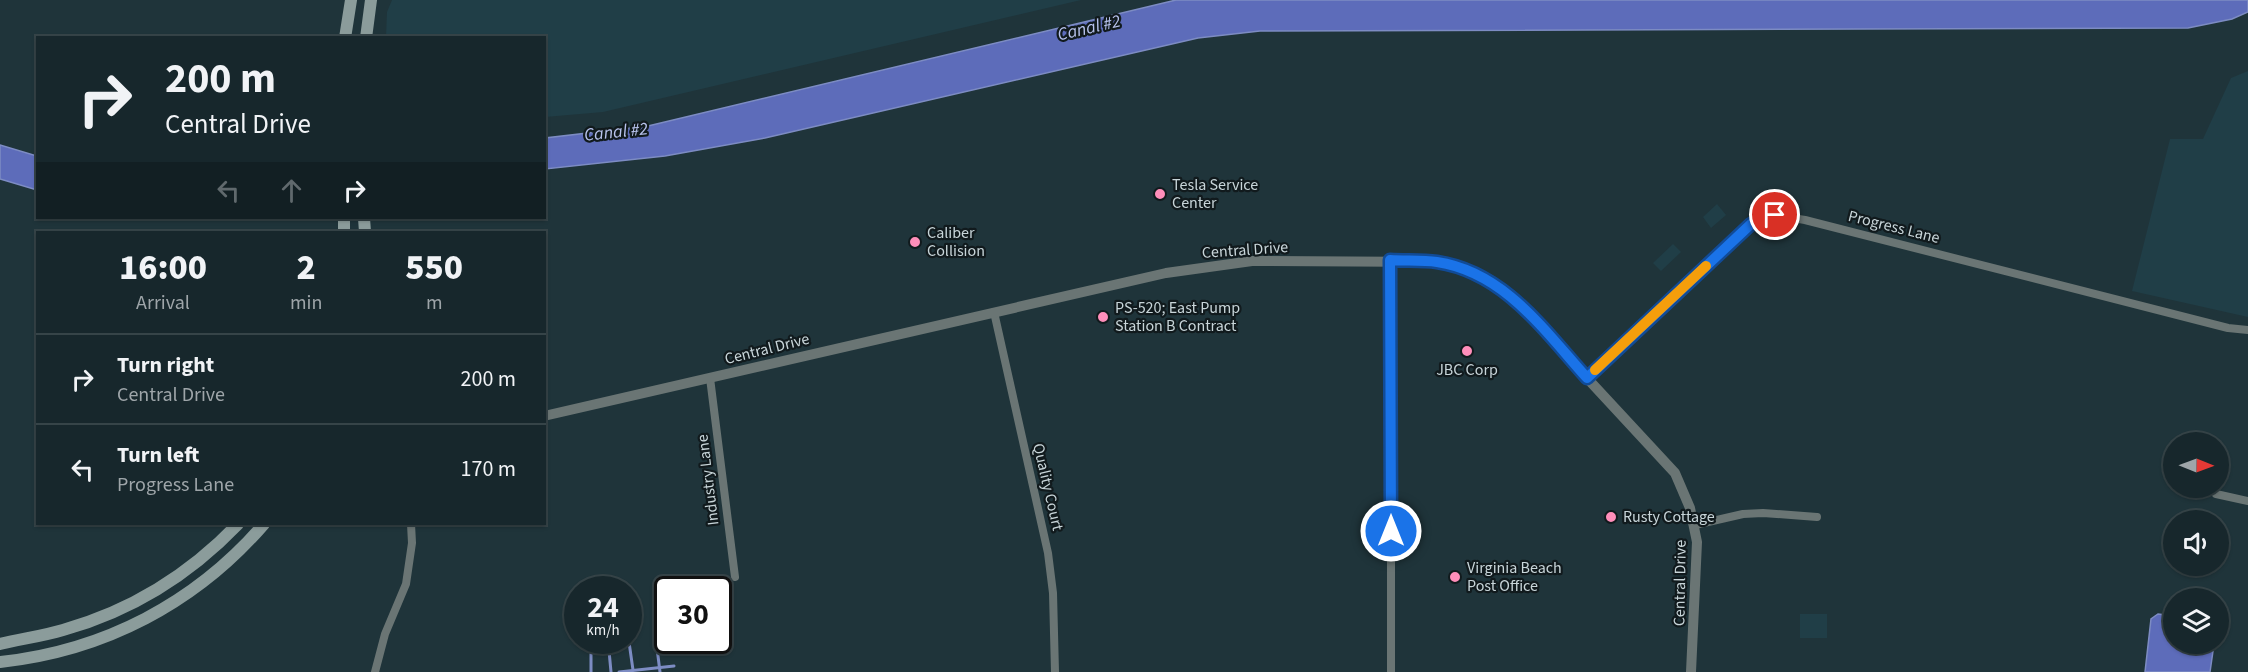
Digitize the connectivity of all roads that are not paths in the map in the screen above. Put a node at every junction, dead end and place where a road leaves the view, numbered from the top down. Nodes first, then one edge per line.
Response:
1 (351, 0) edge
2 (371, 0) edge
3 (345, 36) edge
4 (366, 36) edge
5 (1390, 260) junction
6 (994, 312) junction
7 (2248, 330) edge
8 (710, 378) junction
9 (1587, 378) junction
10 (546, 416) edge
11 (2229, 497) edge
12 (2248, 501) edge
13 (1817, 517) dead end
14 (237, 525) edge
15 (263, 525) edge
16 (411, 525) edge
17 (1695, 525) junction
18 (735, 578) dead end
19 (0, 644) edge
20 (0, 662) edge
21 (375, 672) edge
22 (1055, 672) edge
23 (1391, 672) edge
24 (1691, 672) edge

1 - 3 main road
2 - 4 main road
5 - 6 street, Central Drive
5 - 9 street, Central Drive
5 - 23 street
6 - 8 street, Central Drive
6 - 22 street, Quality Court
7 - 9 street, Progress Lane
8 - 10 street, Central Drive
8 - 18 street, Industry Lane
9 - 17 street, Central Drive
11 - 12 street
13 - 17 street
14 - 19 main road
15 - 20 main road
16 - 21 street
17 - 24 street, Central Drive

